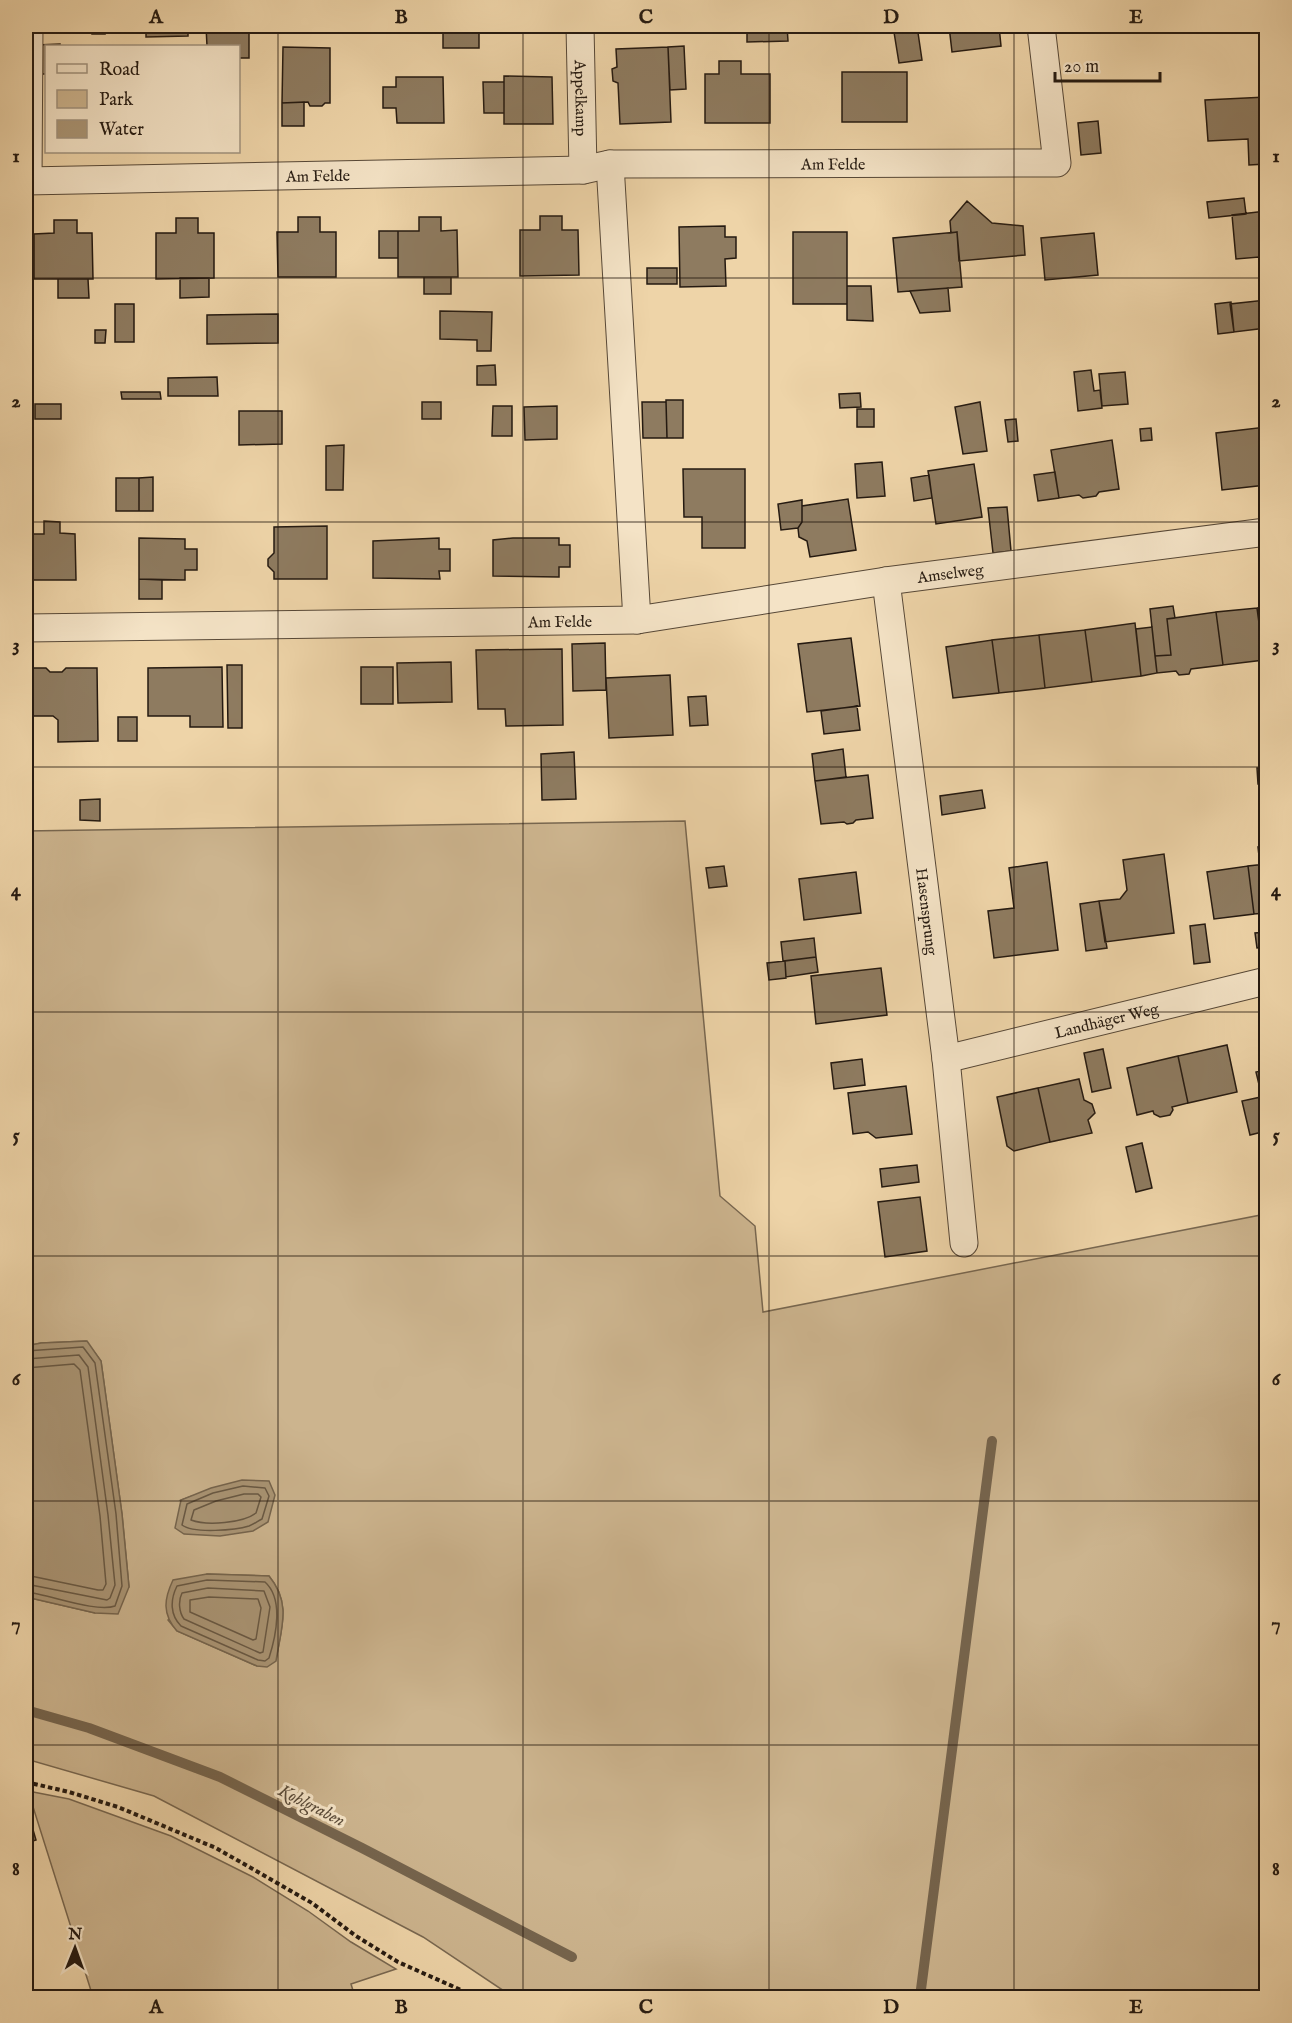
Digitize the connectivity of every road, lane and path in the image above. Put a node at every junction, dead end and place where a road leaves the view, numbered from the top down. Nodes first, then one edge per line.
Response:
1 (29, 26) edge
2 (580, 26) edge
3 (1041, 26) edge
4 (610, 164) junction
5 (583, 170) junction
6 (27, 181) edge
7 (1266, 532) edge
8 (886, 581) junction
9 (637, 620) junction
10 (26, 628) edge
11 (1266, 981) edge
12 (946, 1059) junction
13 (964, 1243) dead end
14 (26, 1782) edge
15 (479, 1998) edge

1 - 6 street
2 - 5 street, Appelkamp
3 - 4 street, Am Felde
4 - 5 street, Am Felde
4 - 9 street
5 - 6 street, Am Felde
7 - 8 street, Amselweg
8 - 9 street, Amselweg
8 - 12 street, Hasensprung
9 - 10 street, Am Felde
11 - 12 street, Landhäger Weg
12 - 13 street, Hasensprung
14 - 15 path

